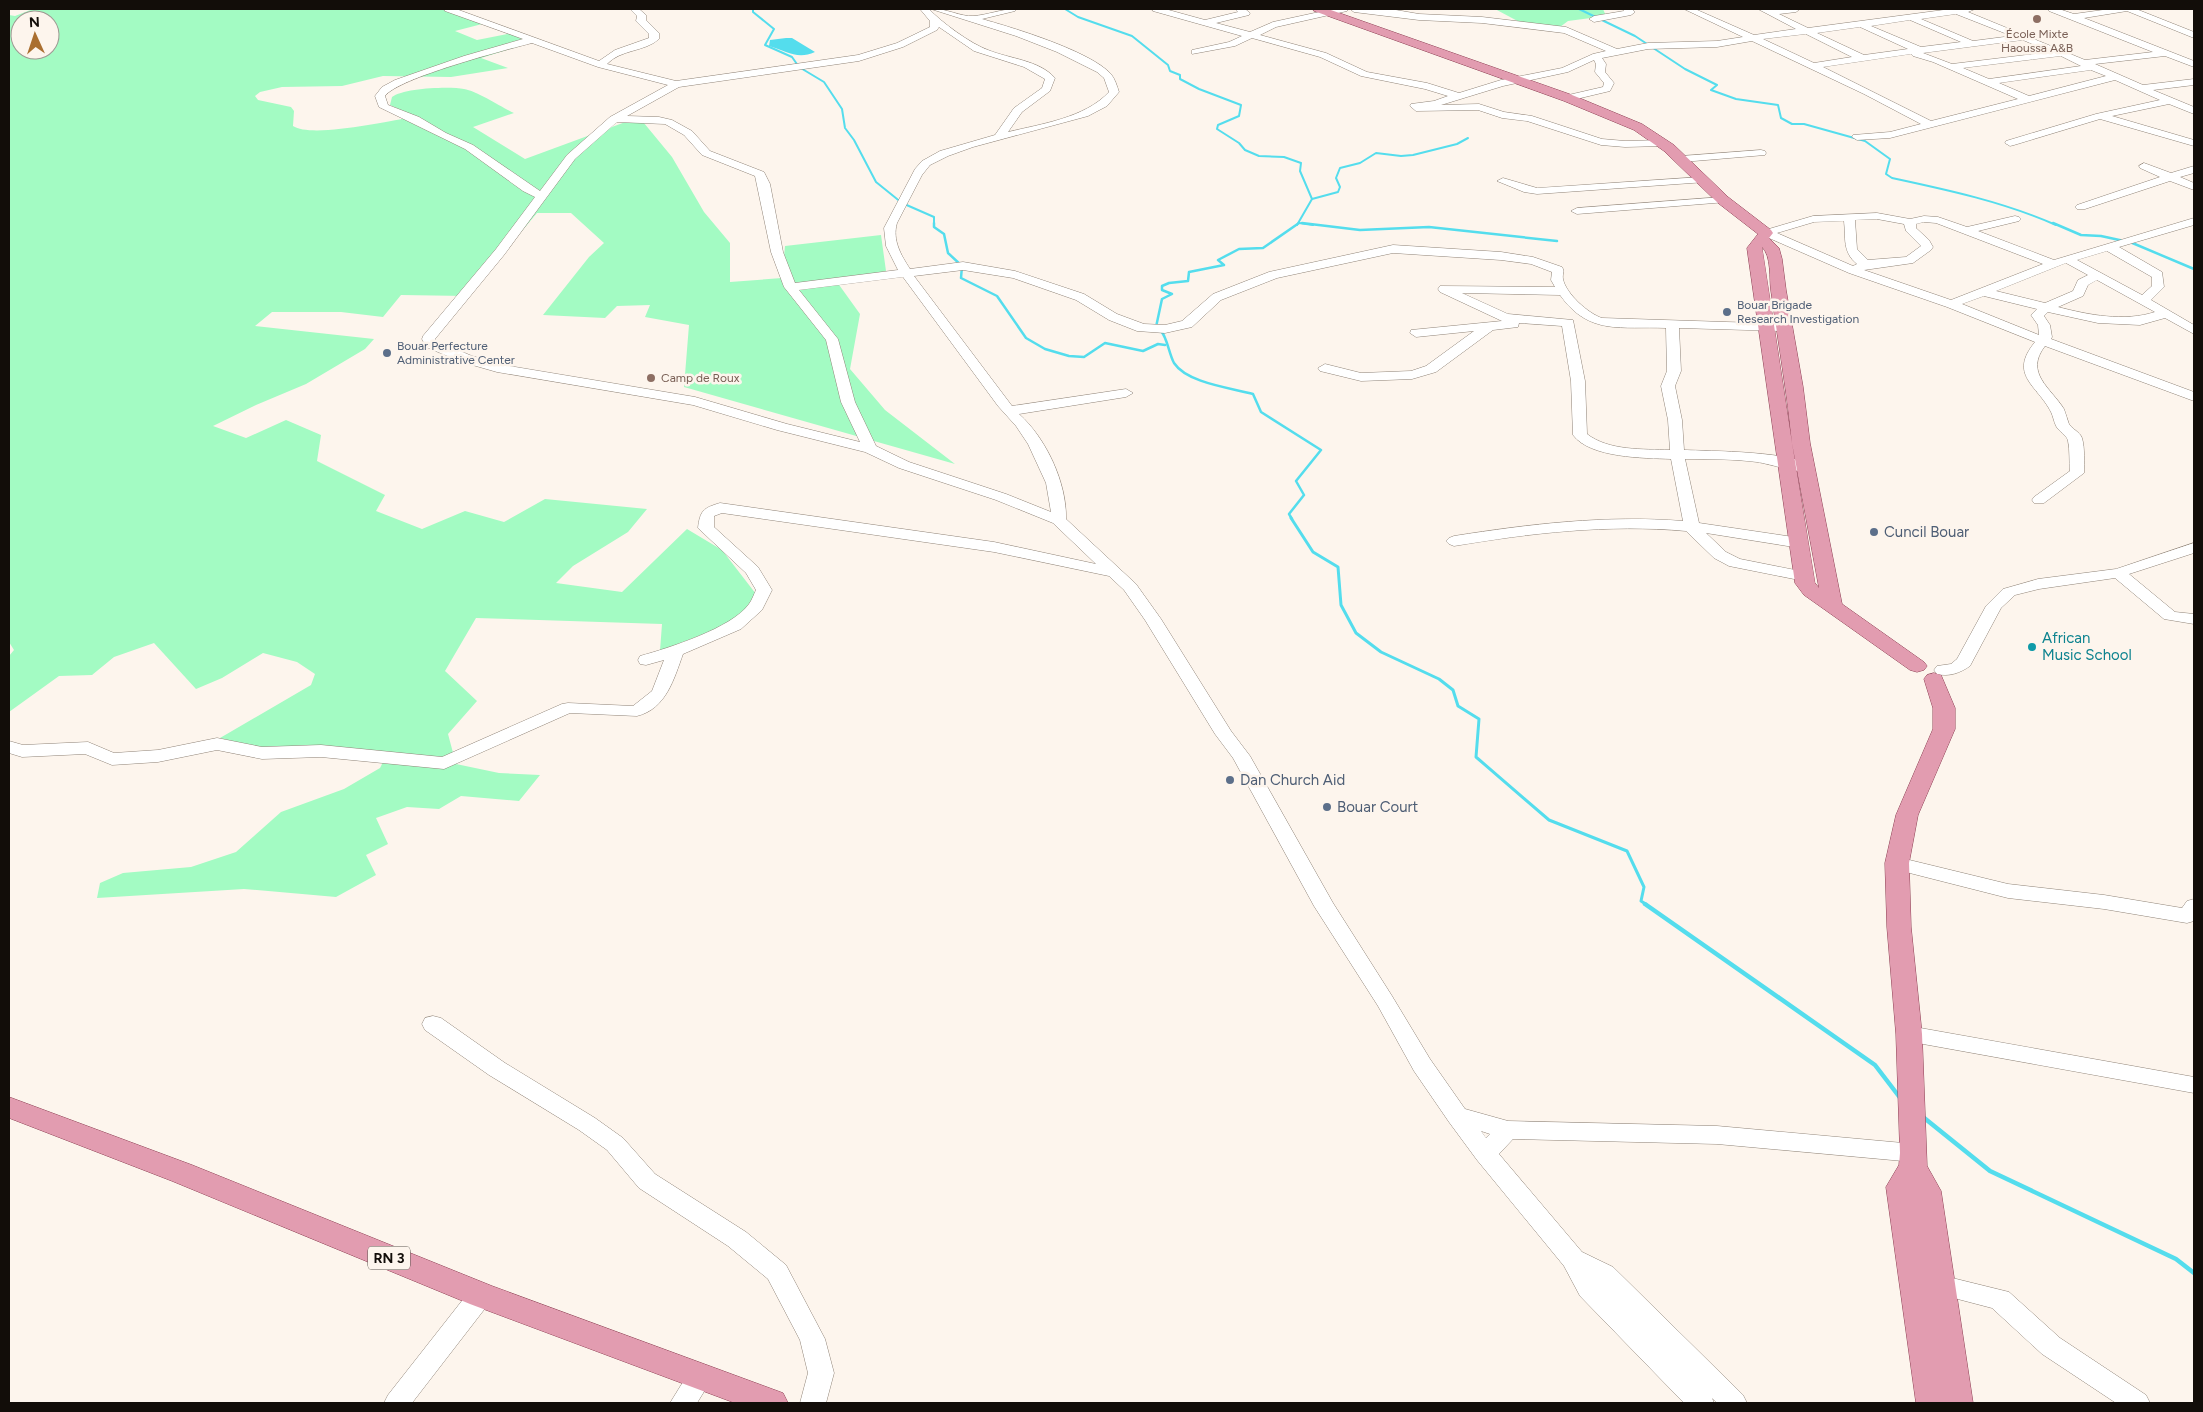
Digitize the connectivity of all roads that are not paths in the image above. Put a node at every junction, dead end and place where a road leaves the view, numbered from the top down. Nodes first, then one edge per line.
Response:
1 (448, 9) edge
2 (634, 9) edge
3 (924, 9) edge
4 (1012, 9) edge
5 (1156, 9) edge
6 (1239, 9) edge
7 (1344, 9) edge
8 (1354, 9) edge
9 (1627, 9) edge
10 (1688, 9) edge
11 (1796, 9) edge
12 (1971, 9) edge
13 (2052, 9) edge
14 (2127, 9) edge
15 (1322, 10) edge
16 (1765, 10) edge
17 (1955, 10) edge
18 (935, 15) edge
19 (1910, 17) junction
20 (2074, 17) junction
21 (972, 19) junction
22 (1594, 19) dead end
23 (1204, 22) junction
24 (1860, 24) junction
25 (1808, 30) junction
26 (1252, 36) junction
27 (2194, 36) edge
28 (1754, 37) junction
29 (2024, 37) junction
30 (531, 40) junction
31 (2183, 41) dead end
32 (2168, 42) dead end
33 (1974, 44) junction
34 (2145, 44) junction
35 (1922, 51) junction
36 (1195, 52) dead end
37 (1618, 53) junction
38 (1908, 53) junction
39 (2167, 53) junction
40 (2059, 54) junction
41 (1596, 56) junction
42 (1862, 58) junction
43 (2194, 64) edge
44 (601, 65) junction
45 (2088, 65) junction
46 (1814, 66) junction
47 (1951, 66) junction
48 (2115, 77) junction
49 (1517, 80) junction
50 (1989, 82) junction
51 (2194, 82) edge
52 (676, 84) junction
53 (2141, 88) junction
54 (1457, 96) junction
55 (1568, 98) junction
56 (2027, 99) junction
57 (2168, 101) junction
58 (2192, 109) edge
59 (2100, 116) junction
60 (614, 119) junction
61 (1929, 124) junction
62 (2194, 130) edge
63 (2175, 136) junction
64 (999, 137) junction
65 (1857, 138) dead end
66 (1663, 143) junction
67 (2010, 143) dead end
68 (2194, 144) edge
69 (1761, 153) dead end
70 (1682, 159) junction
71 (2144, 166) dead end
72 (2194, 169) edge
73 (2167, 177) junction
74 (1503, 180) dead end
75 (1702, 180) junction
76 (2194, 187) edge
77 (541, 196) junction
78 (1723, 200) junction
79 (2081, 206) dead end
80 (1577, 211) dead end
81 (1849, 217) junction
82 (2015, 219) dead end
83 (2194, 220) edge
84 (1910, 222) junction
85 (1968, 230) junction
86 (1764, 236) junction
87 (2108, 246) junction
88 (2067, 259) junction
89 (1866, 264) junction
90 (2054, 264) junction
91 (1853, 270) junction
92 (907, 274) junction
93 (2098, 275) junction
94 (790, 287) junction
95 (1760, 288) junction
96 (1778, 290) junction
97 (1564, 291) junction
98 (1986, 292) junction
99 (2142, 301) junction
100 (1951, 304) junction
101 (2047, 308) junction
102 (2166, 313) junction
103 (1601, 322) junction
104 (1568, 323) junction
105 (1493, 325) junction
106 (1672, 325) junction
107 (1765, 327) junction
108 (1784, 327) junction
109 (2194, 330) edge
110 (1416, 333) dead end
111 (2043, 341) junction
112 (1324, 368) dead end
113 (1126, 393) dead end
114 (2194, 397) edge
115 (1009, 410) junction
116 (870, 448) junction
117 (1677, 454) junction
118 (1787, 463) junction
119 (1806, 468) junction
120 (2039, 500) dead end
121 (1795, 513) junction
122 (1815, 516) junction
123 (1058, 520) junction
124 (1692, 528) junction
125 (1454, 541) dead end
126 (1800, 544) junction
127 (2194, 548) edge
128 (1114, 573) junction
129 (2118, 573) junction
130 (1804, 576) junction
131 (1832, 605) junction
132 (2194, 619) edge
133 (676, 651) junction
134 (646, 660) dead end
135 (1932, 671) junction
136 (9, 747) edge
137 (1897, 863) junction
138 (2194, 906) edge
139 (433, 1024) dead end
140 (1909, 1034) junction
141 (2194, 1085) edge
142 (9, 1107) edge
143 (1457, 1116) junction
144 (1508, 1130) junction
145 (1485, 1154) junction
146 (1914, 1160) junction
147 (1573, 1259) junction
148 (1940, 1285) junction
149 (481, 1295) junction
150 (700, 1377) junction
151 (397, 1403) edge
152 (683, 1403) edge
153 (772, 1403) edge
154 (813, 1403) edge
155 (1701, 1403) edge
156 (1734, 1403) edge
157 (1932, 1403) edge
158 (1956, 1403) edge
159 (2137, 1403) edge

1 - 30 street
2 - 44 street
3 - 18 street
4 - 21 street
5 - 23 street
6 - 23 street
7 - 15 street
8 - 37 street
9 - 22 street
10 - 28 street
11 - 16 street
12 - 17 street
13 - 20 street
14 - 20 street
14 - 27 street
15 - 26 street
15 - 49 main road
16 - 25 street
17 - 19 street
17 - 29 street
18 - 21 street
18 - 52 street
18 - 64 street
19 - 24 street
19 - 33 street
20 - 34 street
21 - 64 street
23 - 26 street
24 - 25 street
24 - 35 street
25 - 28 street
25 - 42 street
26 - 36 street
26 - 54 street
27 - 31 street
28 - 37 street
28 - 46 street
29 - 33 street
29 - 40 street
30 - 44 street
30 - 77 street
32 - 34 street
33 - 35 street
34 - 39 street
35 - 38 street
37 - 41 street
38 - 42 street
38 - 47 street
39 - 43 street
39 - 45 street
40 - 45 street
40 - 47 street
41 - 49 street
41 - 55 street
42 - 46 street
44 - 52 street
45 - 48 street
45 - 50 street
46 - 61 street
47 - 50 street
48 - 53 street
48 - 56 street
49 - 54 street
49 - 55 main road
50 - 56 street
51 - 53 street
52 - 60 street
53 - 57 street
54 - 66 street
55 - 66 main road
56 - 61 street
57 - 58 street
57 - 59 street
59 - 63 street
59 - 67 street
60 - 77 street
60 - 94 street
61 - 65 street
62 - 63 street
63 - 68 street
64 - 92 street
66 - 70 main road
69 - 70 street
70 - 75 main road
71 - 73 street
72 - 73 street
73 - 76 street
73 - 79 street
74 - 75 street
75 - 78 main road
77 - 116 street
78 - 80 street
78 - 86 main road
81 - 84 street
81 - 86 street
81 - 89 street
82 - 85 street
83 - 87 street
84 - 85 street
84 - 89 street
85 - 90 street
86 - 91 street
86 - 95 main road
86 - 96 main road
87 - 88 street
87 - 99 street
88 - 90 street
88 - 93 street
89 - 91 street
90 - 98 street
91 - 100 street
92 - 94 street
92 - 97 street
92 - 115 street
93 - 99 street
93 - 101 street
94 - 116 street
95 - 96 main road
95 - 107 main road
96 - 108 main road
97 - 103 street
97 - 104 street
98 - 100 street
98 - 101 street
99 - 102 street
100 - 111 street
101 - 102 street
101 - 111 street
102 - 109 street
103 - 104 street
103 - 106 street
104 - 105 street
104 - 117 street
105 - 110 street
105 - 112 street
106 - 107 street
106 - 117 street
107 - 108 street
107 - 118 main road
108 - 119 main road
111 - 114 street
111 - 120 street
113 - 115 street
115 - 123 street
116 - 123 street
117 - 118 street
117 - 124 street
118 - 119 street
118 - 121 main road
119 - 122 main road
121 - 122 main road
121 - 126 main road
122 - 131 main road
123 - 128 street
124 - 125 street
124 - 126 street
124 - 130 street
126 - 130 main road
127 - 129 street
128 - 133 street
128 - 143 street
129 - 132 street
129 - 135 street
130 - 131 main road
131 - 135 main road
133 - 134 street
133 - 136 street
135 - 137 main road
137 - 138 street
137 - 140 main road
139 - 154 street
140 - 141 street
140 - 146 main road
142 - 149 main road, RN 3
143 - 144 street
143 - 145 street
144 - 145 street
144 - 146 street
145 - 147 street
146 - 148 main road
146 - 157 main road
147 - 155 street
147 - 156 street
148 - 158 main road
148 - 159 street
149 - 150 main road, RN 3
149 - 151 street
150 - 152 street
150 - 153 main road, RN 3

